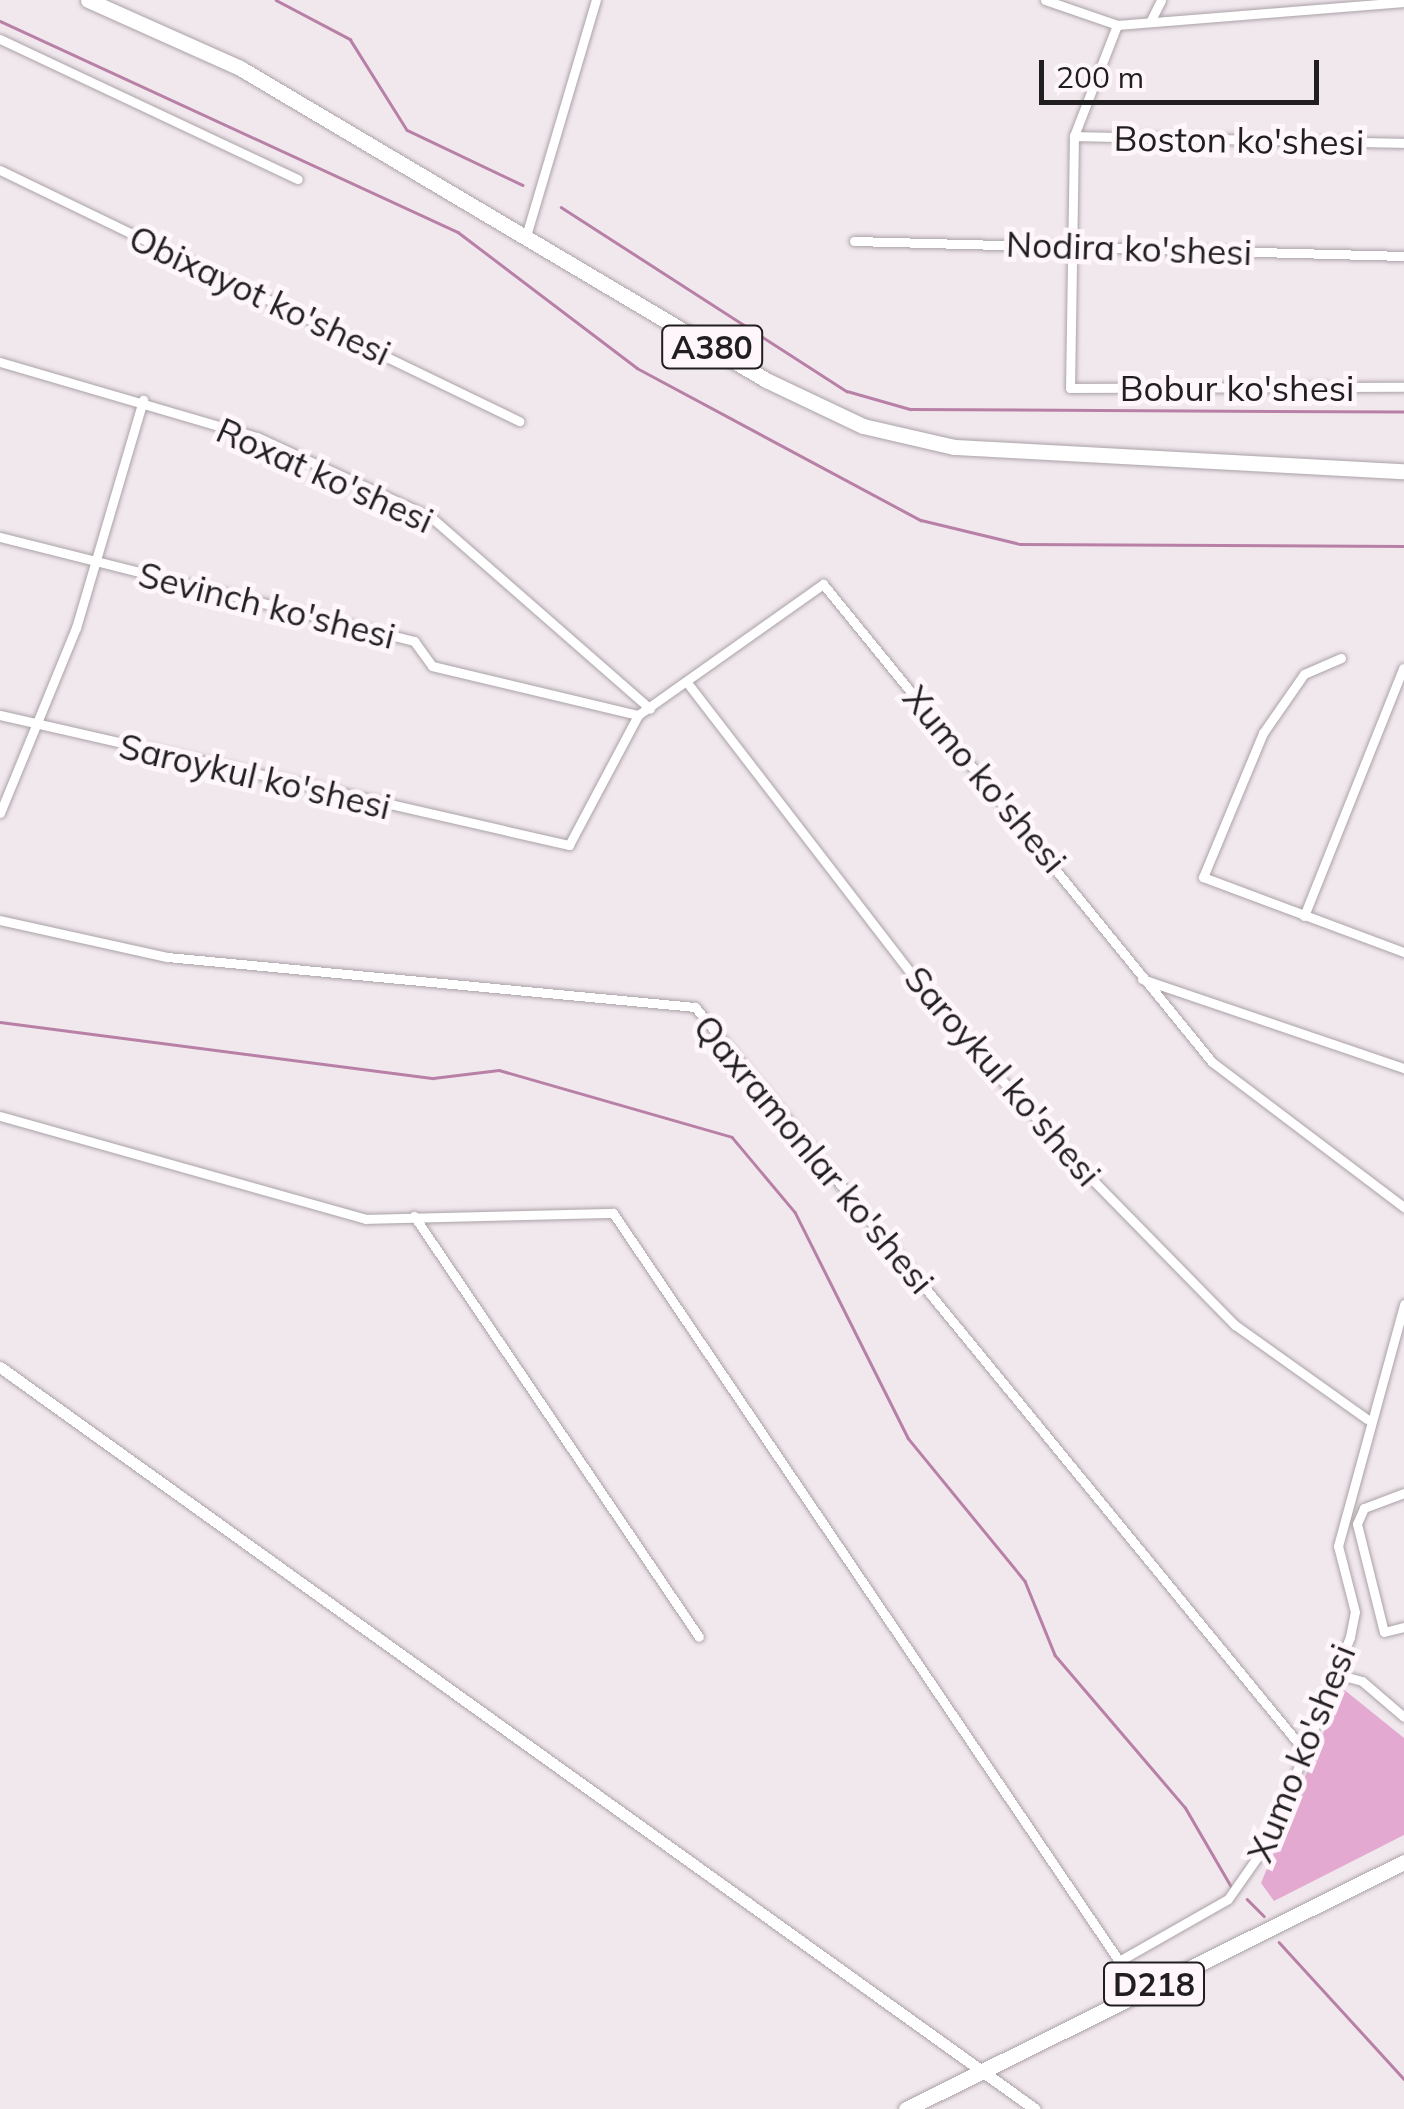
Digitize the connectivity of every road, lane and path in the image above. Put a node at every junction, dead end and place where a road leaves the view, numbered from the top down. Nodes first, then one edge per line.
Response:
1 (88, 0) edge
2 (596, 0) edge
3 (1044, 0) edge
4 (1161, 0) edge
5 (1404, 2) edge
6 (1151, 20) junction
7 (1118, 24) junction
8 (0, 38) edge
9 (1074, 136) junction
10 (1404, 143) edge
11 (0, 170) edge
12 (298, 179) dead end
13 (526, 236) junction
14 (854, 241) dead end
15 (1071, 246) junction
16 (1404, 256) edge
17 (0, 362) edge
18 (1404, 387) edge
19 (143, 400) junction
20 (519, 421) dead end
21 (1404, 472) edge
22 (0, 538) edge
23 (96, 562) junction
24 (1341, 658) dead end
25 (1404, 668) edge
26 (689, 684) junction
27 (650, 709) junction
28 (0, 715) edge
29 (638, 716) junction
30 (38, 725) junction
31 (0, 813) edge
32 (1304, 916) junction
33 (0, 920) edge
34 (1404, 952) edge
35 (1142, 979) junction
36 (1404, 1068) edge
37 (0, 1116) edge
38 (1404, 1207) edge
39 (414, 1216) junction
40 (1404, 1304) edge
41 (0, 1366) edge
42 (1366, 1419) junction
43 (1404, 1493) edge
44 (1404, 1627) edge
45 (699, 1637) dead end
46 (1336, 1674) junction
47 (1402, 1712) edge
48 (1304, 1749) junction
49 (1404, 1862) edge
50 (974, 2074) junction
51 (906, 2109) edge
52 (1035, 2109) edge

1 - 13 main road, A380
2 - 13 street
3 - 7 street
4 - 6 street
5 - 6 street
6 - 7 street
7 - 9 street
8 - 12 street
9 - 10 street, Boston ko'shesi
9 - 15 street
11 - 20 street, Obixayot ko'shesi
13 - 21 main road, A380
14 - 15 street, Nodira ko'shesi
15 - 16 street, Nodira ko'shesi
15 - 18 street, Bobur ko'shesi
17 - 19 street, Roxat ko'shesi
19 - 23 street
19 - 27 street, Roxat ko'shesi
22 - 23 street, Sevinch ko'shesi
23 - 29 street, Sevinch ko'shesi
23 - 30 street
24 - 32 street
25 - 32 street
26 - 27 street
26 - 35 street, Xumo ko'shesi
26 - 42 street, Saroykul ko'shesi
27 - 29 street
28 - 30 street, Saroykul ko'shesi
29 - 30 street, Saroykul ko'shesi
30 - 31 street
32 - 34 street
33 - 48 street, Qaxramonlar ko'shesi
35 - 36 street
35 - 38 street, Xumo ko'shesi
37 - 39 street
39 - 45 street
39 - 48 street, Xumo ko'shesi
40 - 42 street, Xumo ko'shesi
41 - 50 street
42 - 46 street, Xumo ko'shesi
43 - 44 street
46 - 47 street
46 - 48 street, Xumo ko'shesi
49 - 50 main road, D218
50 - 51 main road, D218
50 - 52 street

